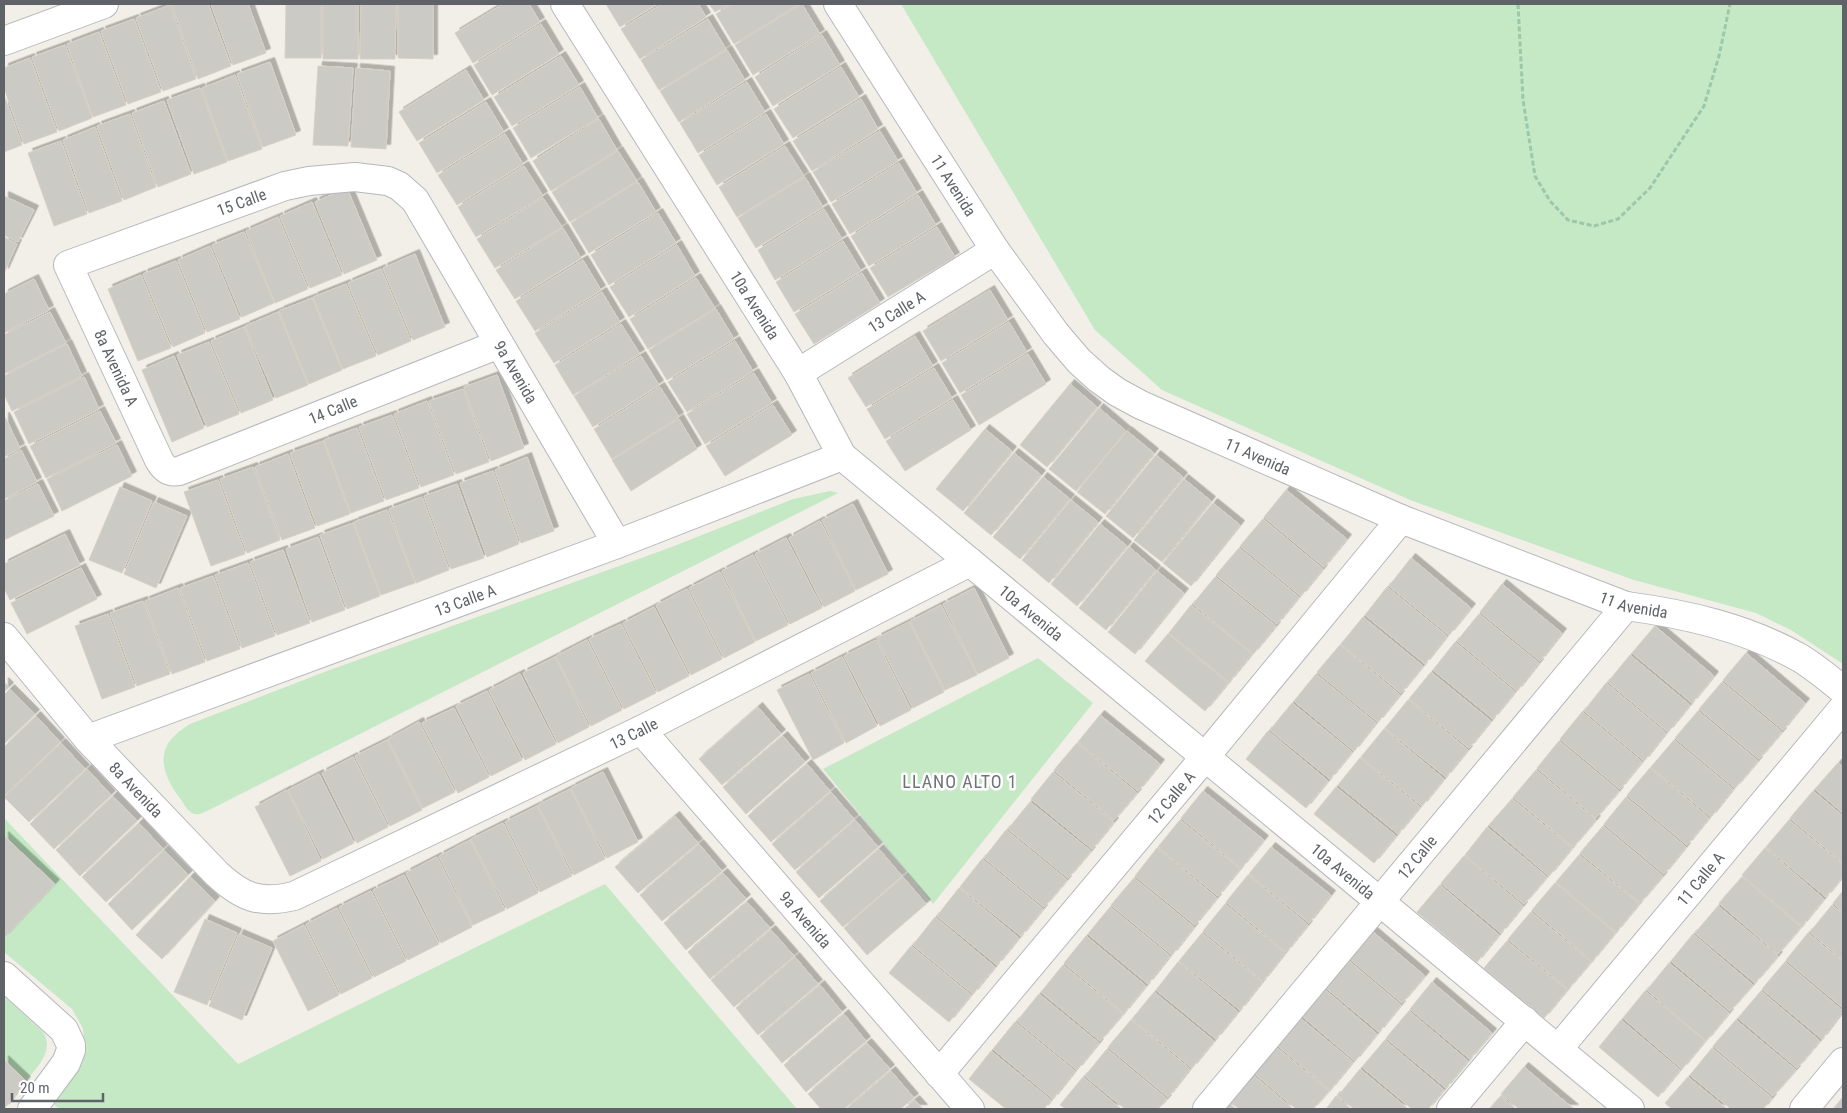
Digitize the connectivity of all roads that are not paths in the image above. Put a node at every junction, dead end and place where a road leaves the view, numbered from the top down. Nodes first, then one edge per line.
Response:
1 (104, 4) edge
2 (565, 4) edge
3 (838, 4) edge
4 (4, 41) edge
5 (415, 200) joint
6 (995, 250) junction
7 (68, 265) joint
8 (499, 344) junction
9 (798, 373) junction
10 (842, 456) junction
11 (166, 470) joint
12 (1401, 519) junction
13 (618, 544) junction
14 (970, 562) junction
15 (1626, 606) junction
16 (4, 637) edge
17 (1843, 690) edge
18 (1843, 708) edge
19 (641, 730) junction
20 (88, 738) junction
21 (1205, 757) junction
22 (294, 896) joint
23 (1380, 902) junction
24 (4, 976) edge
25 (1526, 1021) junction
26 (1558, 1049) junction
27 (1843, 1062) edge
28 (939, 1074) junction
29 (32, 1109) edge
30 (970, 1109) edge
31 (1207, 1109) edge
32 (1451, 1109) edge
33 (1630, 1109) edge
34 (1804, 1109) edge

1 - 4 street
2 - 9 street, 10a Avenida
3 - 6 street, 11 Avenida
5 - 7 street, 15 Calle
5 - 8 street, 9a Avenida
6 - 9 street, 13 Calle A
6 - 12 street, 11 Avenida
7 - 11 street, 8a Avenida A
8 - 11 street, 14 Calle
8 - 13 street, 9a Avenida
9 - 10 street, 10a Avenida
10 - 13 street, 13 Calle A
10 - 14 street, 10a Avenida
12 - 15 street, 11 Avenida
12 - 21 street, 12 Calle A
13 - 20 street, 13 Calle A
14 - 19 street, 13 Calle
14 - 21 street, 10a Avenida
15 - 17 street, 11 Avenida
15 - 23 street, 12 Calle
16 - 20 street, 8a Avenida
18 - 26 street, 11 Calle A
19 - 22 street, 13 Calle
19 - 28 street, 9a Avenida
20 - 22 street, 8a Avenida
21 - 23 street, 10a Avenida
21 - 28 street, 12 Calle A
23 - 25 street, 10a Avenida
23 - 31 street, 12 Calle
24 - 29 street
25 - 26 street, 10a Avenida
25 - 32 street
26 - 33 street, 10a Avenida
27 - 34 street
28 - 30 street, 9a Avenida

